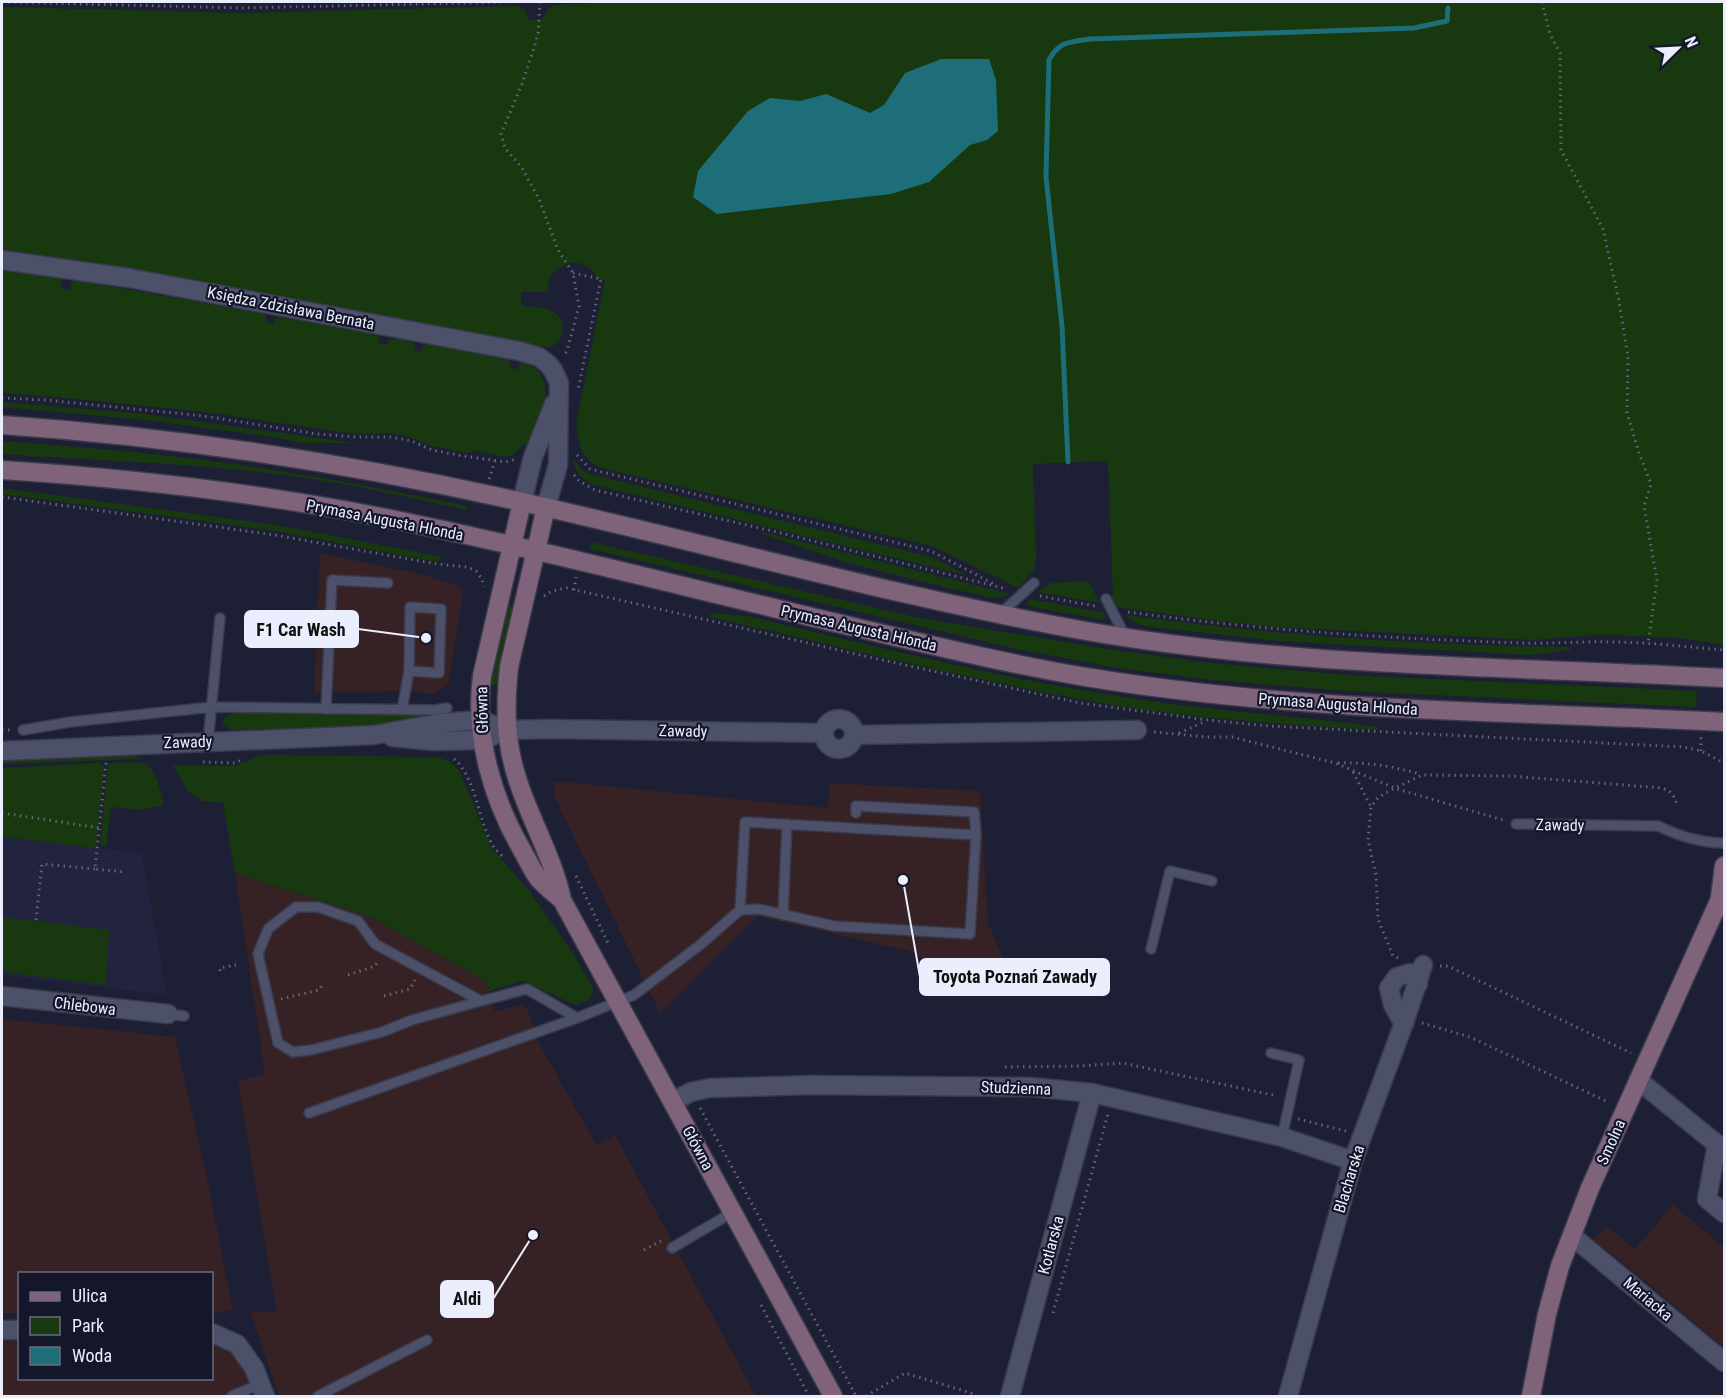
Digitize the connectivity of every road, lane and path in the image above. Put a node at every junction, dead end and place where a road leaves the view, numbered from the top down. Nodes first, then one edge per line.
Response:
1 (2, 2) edge
2 (511, 2) edge
3 (540, 2) edge
4 (1542, 2) edge
5 (2, 260) edge
6 (573, 273) junction
7 (553, 370) junction
8 (569, 392) junction
9 (2, 398) edge
10 (2, 425) edge
11 (574, 449) dead end
12 (533, 457) junction
13 (495, 460) junction
14 (558, 465) junction
15 (2, 470) edge
16 (595, 490) junction
17 (606, 493) dead end
18 (484, 494) junction
19 (2, 497) edge
20 (522, 502) junction
21 (546, 507) junction
22 (589, 518) junction
23 (474, 538) junction
24 (510, 547) junction
25 (535, 552) junction
26 (578, 562) junction
27 (467, 567) junction
28 (388, 583) dead end
29 (1034, 583) dead end
30 (1001, 587) dead end
31 (485, 590) dead end
32 (574, 590) dead end
33 (1106, 598) dead end
34 (999, 614) junction
35 (220, 618) dead end
36 (1126, 637) junction
37 (1590, 642) dead end
38 (1648, 644) junction
39 (1707, 649) junction
40 (1725, 650) edge
41 (409, 671) junction
42 (1716, 677) edge
43 (212, 707) junction
44 (326, 709) junction
45 (402, 710) junction
46 (441, 714) junction
47 (481, 720) junction
48 (1209, 720) dead end
49 (1702, 721) junction
50 (1725, 722) edge
51 (23, 730) dead end
52 (506, 730) junction
53 (1137, 730) joint
54 (1178, 734) junction
55 (374, 735) junction
56 (483, 740) junction
57 (208, 742) junction
58 (2, 751) edge
59 (106, 762) dead end
60 (1335, 763) junction
61 (1725, 763) edge
62 (1353, 770) junction
63 (1422, 775) junction
64 (1397, 789) junction
65 (1677, 805) dead end
66 (1371, 807) junction
67 (2, 813) edge
68 (856, 813) dead end
69 (1516, 824) joint
70 (787, 825) junction
71 (100, 828) junction
72 (975, 835) junction
73 (1725, 843) edge
74 (571, 866) dead end
75 (1725, 866) edge
76 (95, 869) junction
77 (125, 873) dead end
78 (1212, 881) dead end
79 (1723, 895) edge
80 (562, 900) junction
81 (740, 910) junction
82 (783, 915) junction
83 (36, 920) dead end
84 (384, 949) junction
85 (1151, 949) dead end
86 (613, 952) dead end
87 (236, 965) dead end
88 (1423, 966) junction
89 (422, 969) junction
90 (220, 971) dead end
91 (348, 975) dead end
92 (323, 984) dead end
93 (1418, 984) junction
94 (2, 996) edge
95 (384, 996) dead end
96 (481, 1001) junction
97 (269, 1002) junction
98 (619, 1002) junction
99 (176, 1015) dead end
100 (577, 1018) junction
101 (1404, 1022) junction
102 (1271, 1053) dead end
103 (1632, 1053) dead end
104 (1638, 1080) junction
105 (691, 1092) junction
106 (1092, 1093) junction
107 (673, 1101) junction
108 (1608, 1102) dead end
109 (1108, 1112) dead end
110 (309, 1113) dead end
111 (1286, 1116) junction
112 (1363, 1135) junction
113 (1282, 1137) junction
114 (1721, 1147) edge
115 (1353, 1161) junction
116 (733, 1212) junction
117 (1725, 1213) edge
118 (1572, 1236) junction
119 (672, 1248) dead end
120 (1052, 1317) dead end
121 (2, 1330) edge
122 (18, 1330) edge
123 (213, 1334) edge
124 (428, 1340) dead end
125 (1725, 1362) edge
126 (263, 1390) edge
127 (232, 1396) edge
128 (318, 1396) edge
129 (833, 1396) edge
130 (856, 1396) edge
131 (866, 1396) edge
132 (973, 1396) edge
133 (1010, 1396) edge
134 (1288, 1396) edge
135 (1531, 1396) edge

1 - 2 path
3 - 6 path
4 - 38 path
5 - 7 street, Księdza Zdzisława Bernata
6 - 7 path
6 - 8 path
7 - 8 street
8 - 12 street
8 - 14 street
9 - 13 path
10 - 18 main road
11 - 30 path
12 - 13 path
12 - 20 street
13 - 18 path
14 - 16 path
14 - 21 street
15 - 23 main road, Prymasa Augusta Hlonda
16 - 17 path
16 - 22 path
18 - 20 main road
19 - 27 path
20 - 21 main road
20 - 24 main road, Główna
21 - 22 main road
21 - 25 main road, Główna
22 - 34 main road
23 - 24 main road, Prymasa Augusta Hlonda
23 - 27 path
24 - 25 main road, Prymasa Augusta Hlonda
24 - 47 main road, Główna
25 - 26 main road, Prymasa Augusta Hlonda
25 - 52 main road, Główna
26 - 32 path
26 - 49 main road, Prymasa Augusta Hlonda
27 - 31 path
28 - 44 lane
29 - 34 lane
33 - 36 lane
34 - 36 main road
35 - 43 lane
36 - 42 main road
37 - 38 path
38 - 39 path
39 - 40 path
39 - 42 path
41 - 41 lane
41 - 45 lane
43 - 44 lane
43 - 51 lane
43 - 57 lane
44 - 45 lane
45 - 46 lane
46 - 47 street, Zawady
46 - 55 street, Zawady
47 - 52 street, Zawady
47 - 56 main road, Główna
48 - 54 path
49 - 50 main road, Prymasa Augusta Hlonda
49 - 61 path
52 - 53 street, Zawady
52 - 56 street, Zawady
52 - 80 main road, Główna
53 - 54 path
54 - 60 path
55 - 56 street, Zawady
55 - 57 street, Zawady
56 - 80 main road, Główna
57 - 58 street, Zawady
59 - 71 path
60 - 62 path, Zawady
60 - 63 path
62 - 64 path, Zawady
62 - 66 path
63 - 64 path
63 - 65 path
64 - 66 path
64 - 69 path, Zawady
66 - 88 path
67 - 71 path
68 - 72 lane
69 - 73 lane, Zawady
70 - 72 lane
70 - 81 lane
70 - 82 lane
71 - 76 path
72 - 82 lane
74 - 86 path
75 - 79 main road, Smolna
76 - 77 path
76 - 83 path
78 - 85 lane
79 - 104 main road, Smolna
80 - 98 main road, Główna
81 - 82 lane
81 - 98 lane
84 - 89 lane
84 - 91 path
84 - 97 lane
87 - 90 path
88 - 93 street, Blacharska
88 - 103 path
89 - 95 path
89 - 96 lane
92 - 97 path
93 - 101 street, Blacharska
93 - 101 street
94 - 99 street, Chlebowa
96 - 97 lane
96 - 100 lane
98 - 100 lane
98 - 107 main road, Główna
100 - 110 lane
101 - 108 path
101 - 112 street, Blacharska
102 - 111 lane
104 - 114 street
104 - 118 main road, Smolna
105 - 106 street, Studzienna
105 - 107 street, Studzienna
105 - 130 path
106 - 113 street, Studzienna
106 - 133 street, Kotlarska
107 - 116 main road, Główna
109 - 120 path
111 - 112 path
111 - 113 lane
112 - 115 street, Blacharska
113 - 115 street, Studzienna
114 - 117 street
115 - 134 street, Blacharska
116 - 119 lane
116 - 129 main road, Główna
118 - 125 street, Mariacka
118 - 135 main road, Smolna
121 - 122 street
123 - 126 street
124 - 128 lane
126 - 127 lane
131 - 132 path

